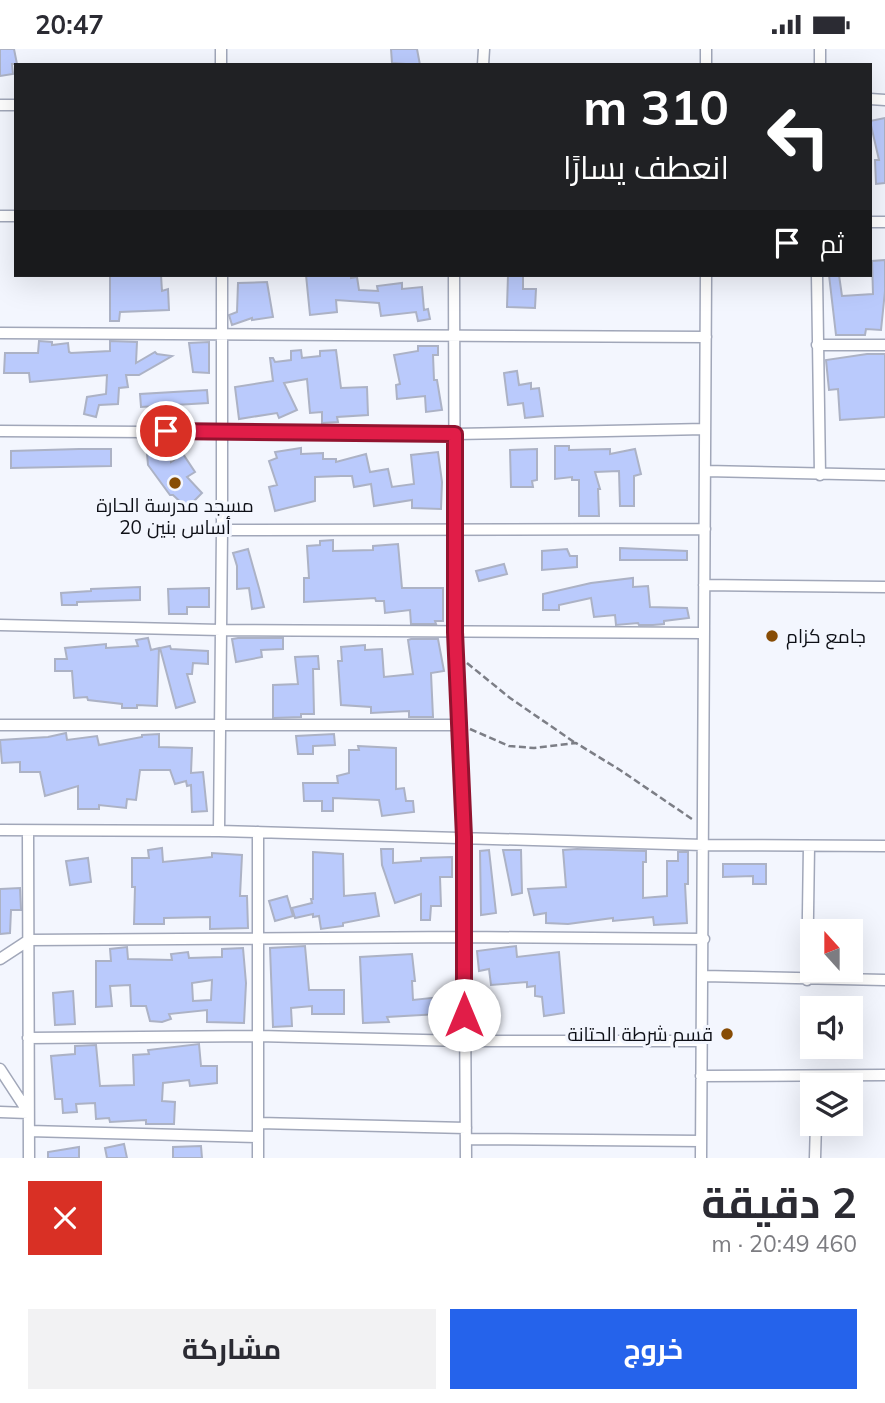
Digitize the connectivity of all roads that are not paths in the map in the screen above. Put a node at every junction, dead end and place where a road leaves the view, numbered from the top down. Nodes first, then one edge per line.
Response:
1 (222, 277) edge
2 (454, 277) edge
3 (706, 277) edge
4 (817, 277) edge
5 (0, 333) edge
6 (221, 333) junction
7 (454, 334) junction
8 (706, 337) junction
9 (817, 345) junction
10 (885, 345) edge
11 (705, 429) junction
12 (0, 431) edge
13 (222, 431) junction
14 (455, 434) junction
15 (706, 471) junction
16 (820, 475) junction
17 (885, 475) edge
18 (455, 529) junction
19 (705, 529) junction
20 (222, 530) junction
21 (704, 585) junction
22 (885, 587) edge
23 (0, 625) edge
24 (221, 630) junction
25 (455, 632) junction
26 (703, 633) junction
27 (0, 725) edge
28 (460, 725) junction
29 (221, 726) junction
30 (0, 830) edge
31 (28, 831) junction
32 (219, 831) junction
33 (258, 832) junction
34 (464, 837) junction
35 (703, 845) junction
36 (809, 846) junction
37 (885, 846) edge
38 (808, 919) edge
39 (464, 937) junction
40 (257, 938) junction
41 (704, 939) junction
42 (29, 940) junction
43 (0, 959) edge
44 (703, 976) junction
45 (800, 980) edge
46 (863, 980) edge
47 (885, 980) edge
48 (258, 1036) junction
49 (28, 1038) junction
50 (464, 1041) junction
51 (701, 1041) junction
52 (0, 1069) edge
53 (885, 1075) edge
54 (701, 1076) junction
55 (863, 1077) edge
56 (800, 1079) edge
57 (0, 1112) edge
58 (28, 1113) junction
59 (259, 1123) junction
60 (29, 1131) junction
61 (466, 1133) junction
62 (816, 1136) edge
63 (258, 1137) junction
64 (701, 1140) junction
65 (29, 1158) edge
66 (258, 1158) edge
67 (466, 1158) edge
68 (701, 1158) edge
69 (815, 1158) edge

1 - 6 street
2 - 7 street
3 - 8 street
4 - 9 street
5 - 6 street
6 - 7 street
6 - 13 street
7 - 8 street
7 - 14 street
8 - 11 street
9 - 10 street
9 - 16 street
11 - 14 street
11 - 15 street
12 - 13 street
13 - 14 street
13 - 20 street
14 - 18 street
15 - 16 street
15 - 19 street
16 - 17 street
18 - 19 street
18 - 20 street
18 - 25 street
19 - 21 street
20 - 24 street
21 - 22 street
21 - 26 street
23 - 24 street
24 - 25 street
24 - 29 street
25 - 26 street
25 - 28 street
26 - 35 street
27 - 29 street
28 - 29 street
28 - 34 street
29 - 32 street
30 - 31 street
31 - 32 street
31 - 42 street
32 - 33 street
33 - 34 street
33 - 40 street
34 - 35 street
34 - 39 street
35 - 36 street
35 - 41 street
36 - 37 street
36 - 38 street
39 - 40 street
39 - 41 street
39 - 50 street
40 - 42 street
40 - 48 street
41 - 44 street
42 - 43 street
42 - 49 street
44 - 45 street
44 - 51 street
46 - 47 street
48 - 49 street
48 - 50 street
48 - 59 street
49 - 58 street
50 - 51 street
50 - 61 street
51 - 54 street
52 - 58 street
53 - 55 street
54 - 56 street
54 - 64 street
57 - 58 street
58 - 60 street
59 - 61 street
59 - 63 street
60 - 63 street
60 - 65 street
61 - 64 street
61 - 67 street
62 - 69 street
63 - 66 street
64 - 68 street

